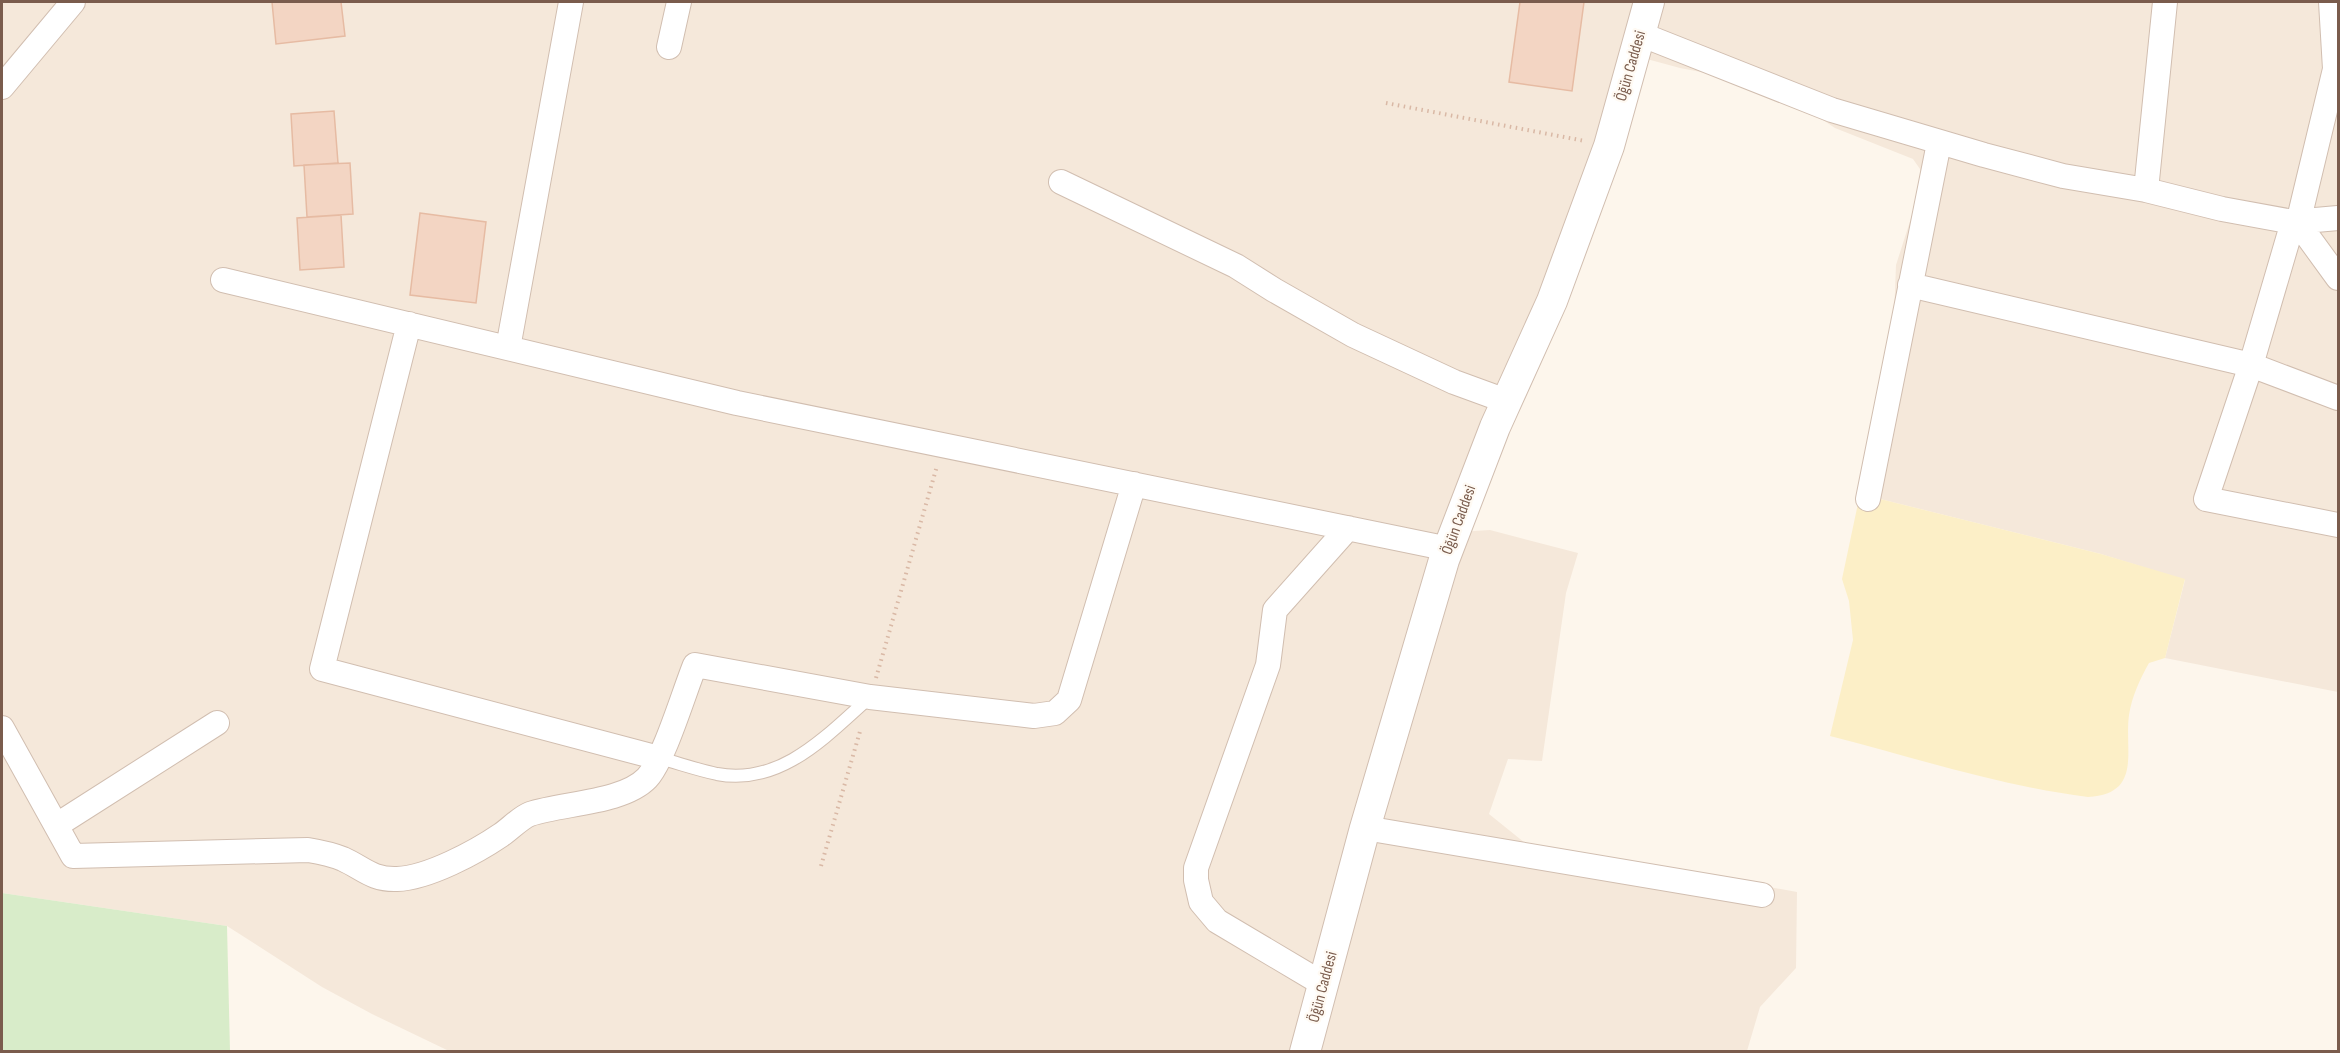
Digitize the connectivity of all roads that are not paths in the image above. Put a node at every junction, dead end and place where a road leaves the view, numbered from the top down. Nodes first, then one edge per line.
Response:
1 (73, 2) edge
2 (571, 2) edge
3 (680, 2) edge
4 (1649, 2) edge
5 (2165, 2) edge
6 (2331, 2) edge
7 (1640, 34) junction
8 (669, 47) dead end
9 (2, 87) edge
10 (1939, 142) junction
11 (1060, 182) dead end
12 (2146, 190) junction
13 (2338, 218) edge
14 (2296, 222) junction
15 (2338, 278) edge
16 (223, 280) dead end
17 (1910, 285) junction
18 (409, 324) junction
19 (508, 348) junction
20 (2251, 365) junction
21 (2338, 398) edge
22 (1506, 401) junction
23 (1134, 484) junction
24 (1868, 499) dead end
25 (2338, 525) edge
26 (1348, 528) junction
27 (1449, 549) junction
28 (870, 697) junction
29 (217, 723) dead end
30 (2, 728) edge
31 (659, 758) junction
32 (57, 825) junction
33 (1365, 828) junction
34 (1762, 895) dead end
35 (1323, 984) junction
36 (1305, 1052) edge

1 - 9 street
2 - 19 street
3 - 8 street
4 - 7 street, Öğün Caddesi
5 - 12 street
6 - 14 street
7 - 10 street
7 - 22 street, Öğün Caddesi
10 - 12 street
10 - 17 street
11 - 22 street
12 - 14 street
13 - 14 street
14 - 15 street
14 - 20 street
16 - 18 street
17 - 20 street
17 - 24 street
18 - 19 street
18 - 31 street
19 - 23 street
20 - 21 street
20 - 25 street
22 - 27 street, Öğün Caddesi
23 - 26 street
23 - 28 street
26 - 27 street
26 - 35 street
27 - 33 street, Öğün Caddesi
28 - 31 lane
28 - 31 street
29 - 32 street
30 - 32 street
31 - 32 street
33 - 34 street
33 - 35 street, Öğün Caddesi
35 - 36 street, Öğün Caddesi

